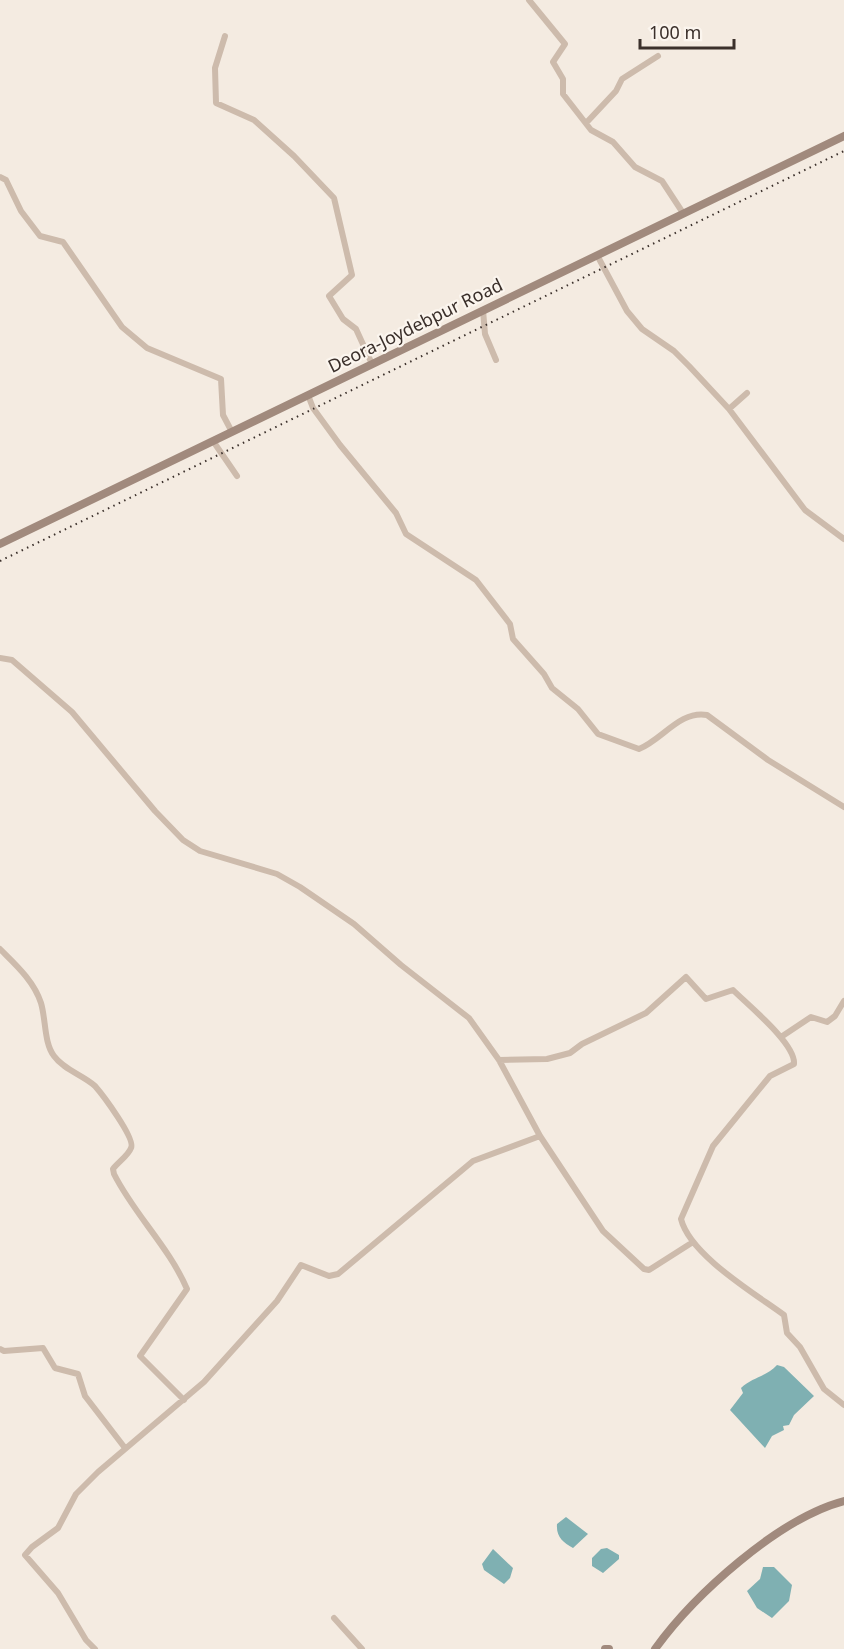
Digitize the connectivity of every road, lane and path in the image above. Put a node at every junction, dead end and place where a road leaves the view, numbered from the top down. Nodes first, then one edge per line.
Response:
1 (529, 0) edge
2 (225, 36) dead end
3 (658, 56) dead end
4 (587, 122) junction
5 (844, 136) edge
6 (0, 177) edge
7 (683, 213) junction
8 (597, 255) junction
9 (483, 310) junction
10 (496, 360) dead end
11 (372, 364) junction
12 (747, 393) dead end
13 (308, 395) junction
14 (729, 409) junction
15 (232, 432) junction
16 (213, 441) junction
17 (237, 476) dead end
18 (844, 540) edge
19 (0, 544) edge
20 (0, 658) edge
21 (844, 807) edge
22 (0, 949) edge
23 (844, 1001) edge
24 (781, 1037) junction
25 (499, 1060) junction
26 (540, 1136) junction
27 (693, 1242) junction
28 (0, 1349) edge
29 (184, 1401) junction
30 (844, 1405) edge
31 (125, 1448) junction
32 (844, 1501) edge
33 (334, 1618) dead end
34 (95, 1649) edge
35 (362, 1649) edge
36 (655, 1649) edge

1 - 4 street
2 - 11 street
3 - 4 street
4 - 7 street
5 - 7 street, Deora-Joydebpur Road
6 - 15 street
7 - 8 street, Deora-Joydebpur Road
8 - 9 street, Deora-Joydebpur Road
8 - 14 street
9 - 10 street
9 - 11 street, Deora-Joydebpur Road
11 - 13 street, Deora-Joydebpur Road
12 - 14 street
13 - 15 street, Deora-Joydebpur Road
13 - 21 street
14 - 18 street
15 - 16 street, Deora-Joydebpur Road
16 - 17 street
16 - 19 street, Deora-Joydebpur Road
20 - 25 street
22 - 29 street
23 - 24 street
24 - 25 street
24 - 27 street
25 - 26 street
26 - 27 street
26 - 29 street
27 - 30 street
28 - 31 street
29 - 31 street
31 - 34 street
32 - 36 street
33 - 35 street

